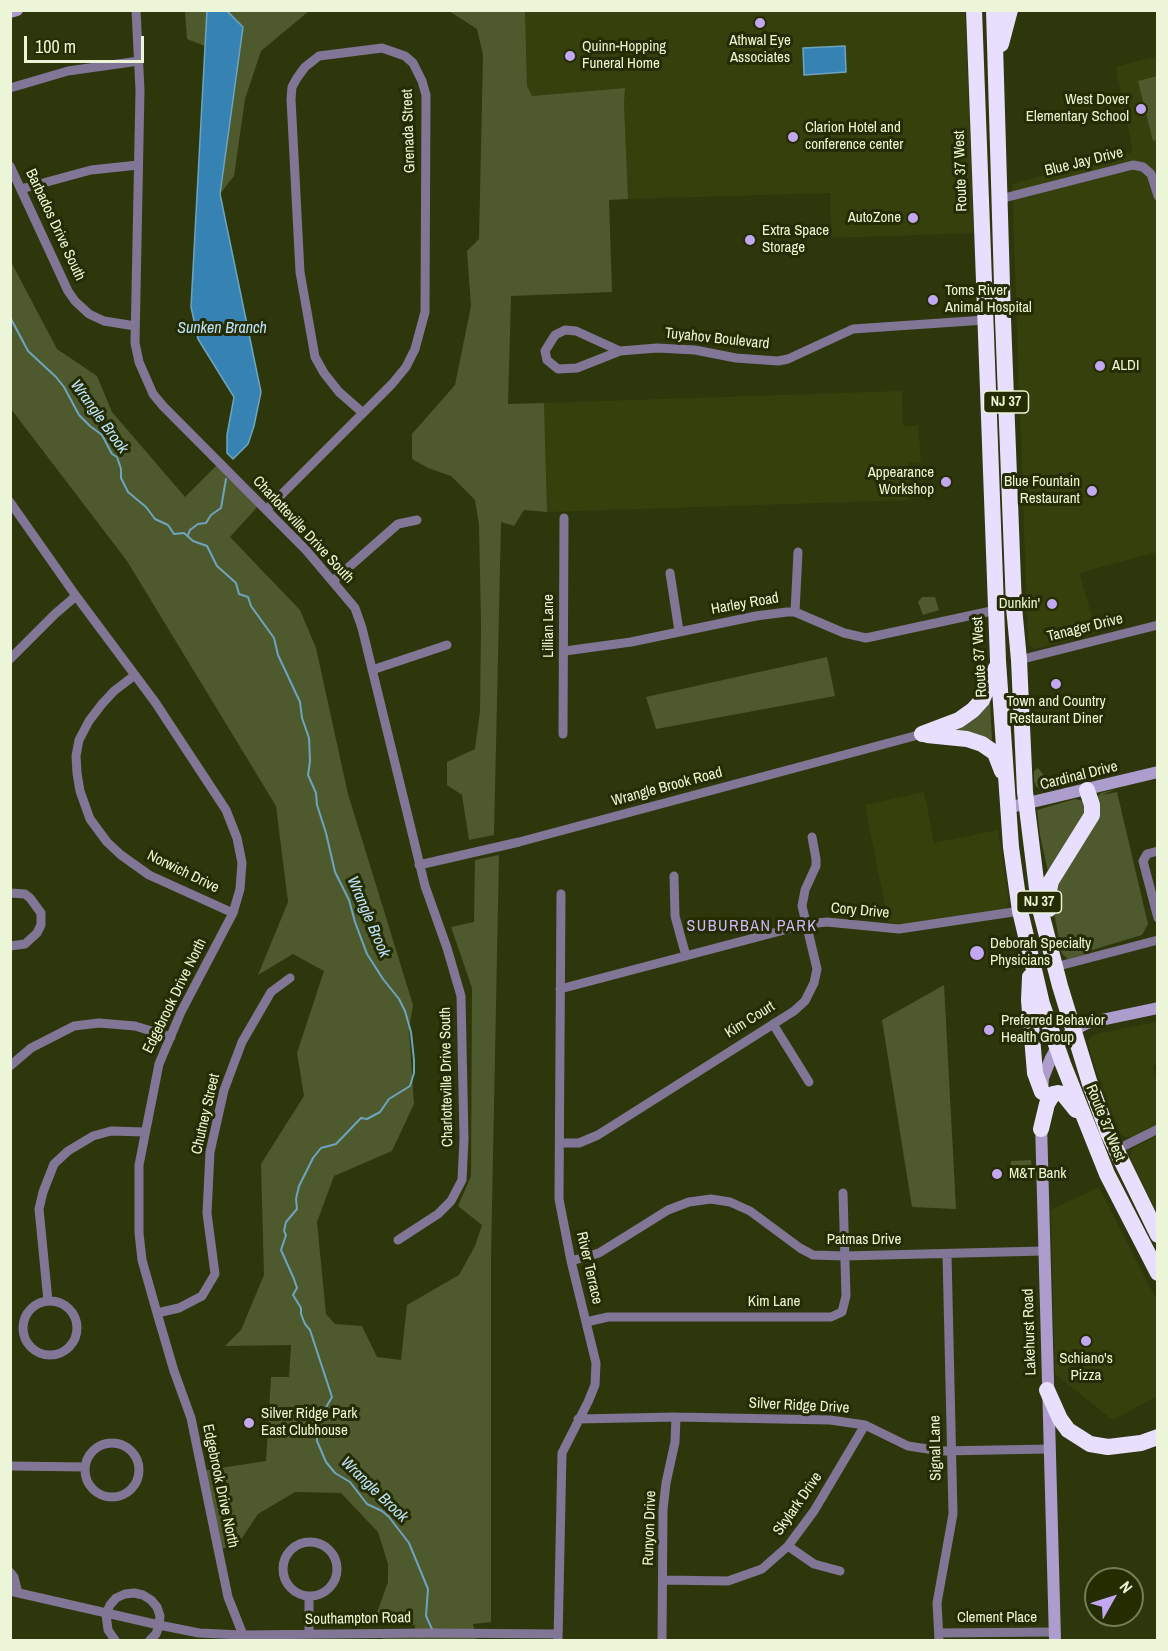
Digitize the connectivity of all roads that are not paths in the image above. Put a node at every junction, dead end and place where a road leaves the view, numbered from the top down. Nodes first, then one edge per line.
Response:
1 (17, 10) edge
2 (136, 10) edge
3 (975, 10) edge
4 (994, 10) edge
5 (1010, 10) edge
6 (10, 12) edge
7 (139, 61) junction
8 (996, 69) junction
9 (10, 88) edge
10 (138, 165) junction
11 (10, 166) edge
12 (21, 189) junction
13 (1158, 196) edge
14 (1000, 199) junction
15 (985, 320) junction
16 (135, 326) junction
17 (620, 351) junction
18 (363, 413) junction
19 (10, 502) edge
20 (266, 510) junction
21 (564, 518) dead end
22 (417, 520) dead end
23 (798, 552) dead end
24 (670, 573) dead end
25 (333, 581) junction
26 (76, 596) junction
27 (996, 610) junction
28 (795, 612) junction
29 (1158, 625) edge
30 (679, 631) junction
31 (447, 645) dead end
32 (565, 651) junction
33 (10, 659) edge
34 (1019, 660) junction
35 (998, 661) junction
36 (372, 670) junction
37 (135, 675) junction
38 (563, 734) dead end
39 (922, 734) junction
40 (1158, 772) edge
41 (1005, 780) junction
42 (1087, 790) junction
43 (1026, 804) junction
44 (1007, 808) junction
45 (812, 837) dead end
46 (1158, 851) edge
47 (419, 865) junction
48 (675, 876) dead end
49 (10, 893) edge
50 (561, 894) dead end
51 (1020, 911) junction
52 (233, 913) junction
53 (1158, 918) edge
54 (807, 924) junction
55 (1158, 940) edge
56 (10, 946) edge
57 (1030, 955) junction
58 (686, 956) junction
59 (1054, 964) junction
60 (290, 978) dead end
61 (560, 989) junction
62 (1158, 1008) edge
63 (773, 1024) junction
64 (1072, 1032) junction
65 (171, 1037) junction
66 (1057, 1047) junction
67 (10, 1066) edge
68 (809, 1082) dead end
69 (1042, 1092) junction
70 (1084, 1120) junction
71 (1041, 1129) junction
72 (1158, 1129) edge
73 (144, 1132) junction
74 (561, 1143) junction
75 (1116, 1150) junction
76 (843, 1193) dead end
77 (1158, 1235) edge
78 (398, 1240) dead end
79 (1043, 1251) junction
80 (947, 1254) junction
81 (844, 1256) junction
82 (571, 1261) junction
83 (1158, 1273) edge
84 (48, 1301) junction
85 (157, 1313) junction
86 (586, 1322) junction
87 (1047, 1390) junction
88 (676, 1417) junction
89 (578, 1419) junction
90 (865, 1425) junction
91 (1158, 1437) edge
92 (1049, 1449) junction
93 (951, 1450) junction
94 (10, 1466) edge
95 (85, 1467) junction
96 (788, 1546) junction
97 (840, 1571) dead end
98 (10, 1572) edge
99 (663, 1580) junction
100 (14, 1592) edge
101 (309, 1597) junction
102 (106, 1614) junction
103 (159, 1626) junction
104 (309, 1635) junction
105 (1055, 1636) edge
106 (558, 1637) edge
107 (939, 1637) edge
108 (243, 1638) edge
109 (338, 1638) edge
110 (115, 1641) edge
111 (150, 1641) edge
112 (662, 1641) edge

1 - 6 main road
2 - 7 street, Charlotteville Drive South
3 - 15 highway, Route 37 West / NJ 37
4 - 8 highway, Route 37 West / NJ 37
5 - 8 highway
7 - 9 street
7 - 10 street, Charlotteville Drive South
8 - 14 highway, Route 37 West / NJ 37
10 - 12 street
10 - 16 street, Charlotteville Drive South
11 - 12 street, Barbados Drive South
12 - 16 street, Barbados Drive South
13 - 14 street, Blue Jay Drive
14 - 34 highway, Route 37 West / NJ 37
15 - 17 street, Tuyahov Boulevard
15 - 27 highway, Route 37 West / NJ 37
16 - 20 street, Charlotteville Drive South
17 - 17 street, Tuyahov Boulevard
18 - 18 street, Grenada Street
18 - 20 street, Grenada Street
19 - 26 street, Edgebrook Drive North
20 - 25 street, Charlotteville Drive South
21 - 32 street, Lillian Lane
22 - 25 street
23 - 28 street
24 - 30 street
25 - 36 street, Charlotteville Drive South
26 - 33 street
26 - 37 street, Edgebrook Drive North
27 - 28 street, Harley Road
27 - 35 highway, Route 37 West / NJ 37
28 - 30 street, Harley Road
29 - 34 street, Tanager Drive
30 - 32 street, Harley Road
31 - 36 street
32 - 38 street, Lillian Lane
34 - 43 highway, Route 37 West / NJ 37
35 - 39 highway
35 - 41 highway, Route 37 West / NJ 37
36 - 47 street, Charlotteville Drive South
37 - 52 street, Edgebrook Drive North
37 - 52 street, Norwich Drive
39 - 41 highway
39 - 47 street, Wrangle Brook Road
40 - 42 main road, Cardinal Drive
41 - 44 highway, Route 37 West / NJ 37
42 - 43 main road, Cardinal Drive
42 - 59 highway
43 - 44 main road, Cardinal Drive
43 - 59 highway, Route 37 West / NJ 37
44 - 51 highway, Route 37 West / NJ 37
45 - 54 street, Kim Court
46 - 53 street
47 - 78 street, Charlotteville Drive South
48 - 58 street
49 - 56 street
50 - 61 street, River Terrace
51 - 54 street, Cory Drive
51 - 57 highway, Route 37 West / NJ 37
52 - 65 street, Edgebrook Drive North
54 - 58 street, Cory Drive
54 - 63 street, Kim Court
55 - 59 street
57 - 66 highway, Route 37 West / NJ 37
57 - 69 highway
58 - 61 street, Cory Drive
59 - 64 highway, Route 37 West / NJ 37
60 - 85 street, Chutney Street
61 - 74 street, River Terrace
62 - 64 main road
63 - 68 street
63 - 74 street, Kim Court
64 - 66 main road, Lakehurst Road
64 - 75 highway, Route 37 West / NJ 37
65 - 67 street
65 - 73 street, Edgebrook Drive North
66 - 69 main road, Lakehurst Road
66 - 70 highway, Route 37 West / NJ 37
69 - 71 main road, Lakehurst Road
70 - 71 highway
70 - 83 highway, Route 37 West / NJ 37
71 - 79 main road, Lakehurst Road
72 - 75 street
73 - 84 street
73 - 85 street, Edgebrook Drive North
74 - 82 street, River Terrace
75 - 77 highway, Route 37 West / NJ 37
76 - 81 street, Kim Lane
79 - 80 street, Patmas Drive
79 - 87 main road, Lakehurst Road
80 - 81 street, Patmas Drive
80 - 93 street, Signal Lane
81 - 82 street, Patmas Drive
81 - 86 street, Kim Lane
82 - 86 street, River Terrace
84 - 84 street
85 - 108 street, Edgebrook Drive North
86 - 89 street, River Terrace
87 - 91 highway
87 - 92 main road, Lakehurst Road
88 - 89 street, Silver Ridge Drive
88 - 90 street, Silver Ridge Drive
88 - 99 street, Runyon Drive
89 - 106 street, River Terrace
90 - 93 street, Silver Ridge Drive
90 - 96 street, Skylark Drive
92 - 93 street, Silver Ridge Drive
92 - 105 main road, Lakehurst Road
93 - 107 street, Signal Lane
94 - 95 street
95 - 95 street
96 - 97 street
96 - 99 street, Skylark Drive
98 - 100 street, Southampton Road
99 - 112 street, Runyon Drive
100 - 102 street, Southampton Road
101 - 101 street
101 - 104 street
102 - 103 street, Southampton Road
102 - 103 street
102 - 110 street
103 - 108 street, Southampton Road
103 - 111 street
104 - 108 street, Southampton Road
104 - 109 street, Southampton Road
105 - 107 street, Clement Place
106 - 109 street, Southampton Road

